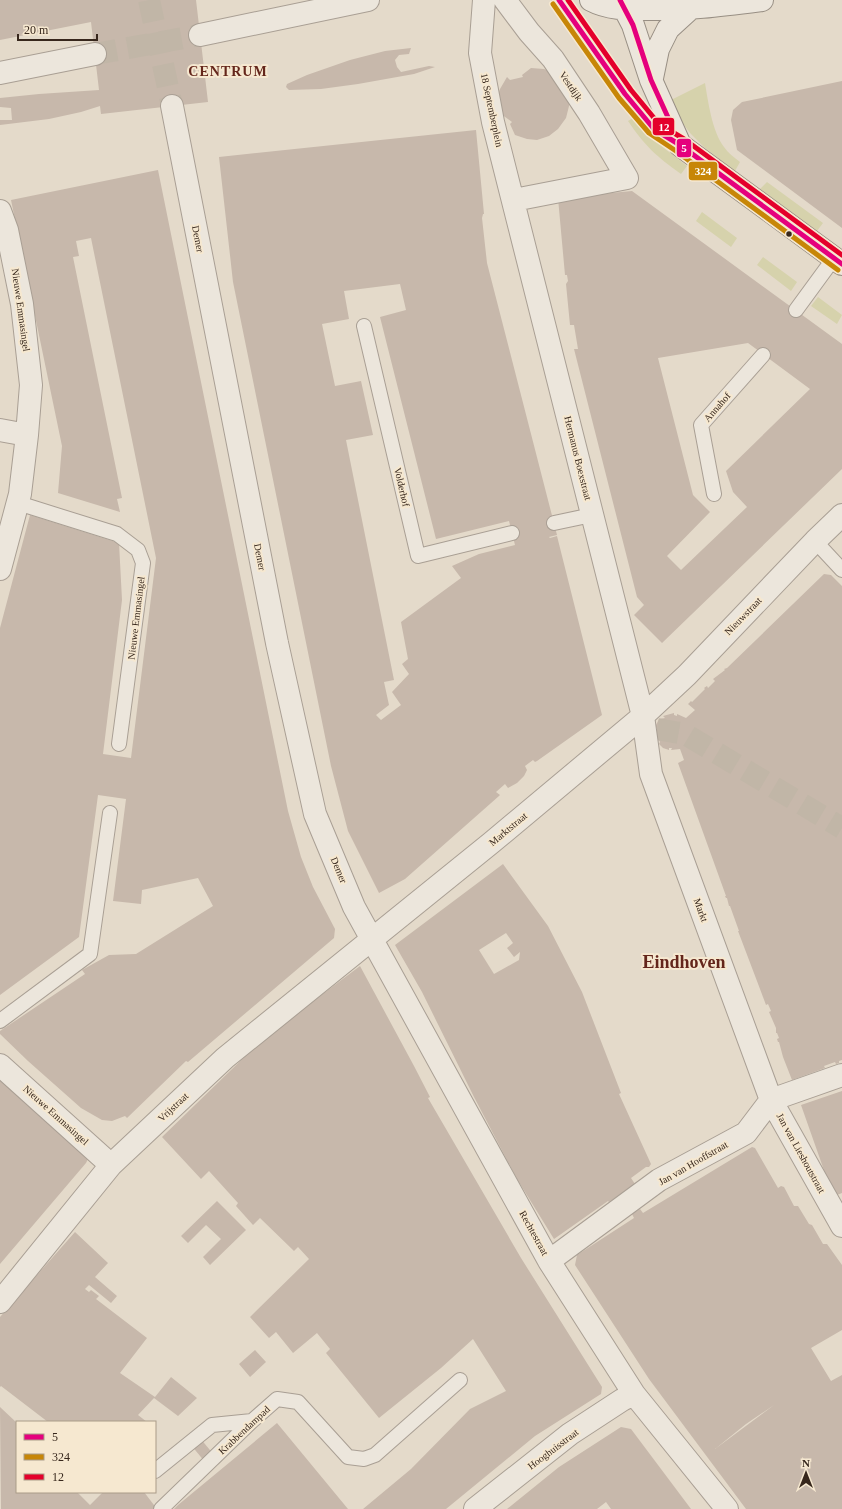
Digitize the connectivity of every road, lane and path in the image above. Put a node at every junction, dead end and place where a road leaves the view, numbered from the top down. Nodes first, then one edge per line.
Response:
1 (368, 0) edge
2 (484, 0) edge
3 (505, 0) edge
4 (559, 0) edge
5 (591, 0) edge
6 (762, 0) edge
7 (623, 4) edge
8 (691, 8) junction
9 (200, 35) tunnel mouth
10 (95, 54) tunnel mouth
11 (0, 73) edge
12 (651, 80) junction
13 (172, 106) tunnel mouth
14 (680, 145) junction
15 (514, 200) junction
16 (0, 211) edge
17 (838, 261) edge
18 (796, 310) dead end
19 (364, 326) dead end
20 (763, 355) dead end
21 (0, 430) edge
22 (27, 435) junction
23 (714, 494) dead end
24 (18, 503) junction
25 (592, 515) junction
26 (842, 515) edge
27 (554, 523) dead end
28 (512, 533) dead end
29 (815, 541) junction
30 (0, 569) edge
31 (842, 570) edge
32 (650, 723) junction
33 (119, 744) dead end
34 (110, 813) dead end
35 (372, 938) junction
36 (0, 1021) edge
37 (0, 1065) edge
38 (842, 1075) edge
39 (771, 1100) junction
40 (111, 1165) junction
41 (842, 1226) edge
42 (549, 1261) junction
43 (0, 1302) edge
44 (460, 1380) dead end
45 (634, 1394) junction
46 (252, 1421) junction
47 (156, 1470) edge
48 (161, 1509) edge
49 (475, 1509) edge
50 (726, 1509) edge

1 - 9 street
2 - 15 street, 18 Septemberplein
3 - 15 street, Vestdijk
4 - 14 lane
5 - 7 street
6 - 8 street
7 - 8 street
7 - 12 street
8 - 12 street
10 - 11 street
12 - 14 street
13 - 35 street, Demer
14 - 17 street
15 - 25 street, Hermanus Boexstraat
16 - 22 street, Nieuwe Emmasingel
17 - 18 lane
19 - 28 lane, Volderhof
20 - 23 lane, Annahof
21 - 22 street
22 - 24 street, Nieuwe Emmasingel
24 - 30 street, Nieuwe Emmasingel
24 - 33 lane, Nieuwe Emmasingel
25 - 27 lane
25 - 32 street, Hermanus Boexstraat
26 - 29 street, Nieuwstraat
29 - 31 lane
29 - 32 street, Nieuwstraat
32 - 35 street, Marktstraat
32 - 39 street, Markt
34 - 36 lane
35 - 40 street, Vrijstraat
35 - 42 street, Rechtestraat
37 - 40 street, Nieuwe Emmasingel
38 - 39 street
39 - 41 street, Jan van Lieshoutstraat
39 - 42 street, Jan van Hooffstraat
40 - 43 street, Vrijstraat
42 - 45 street, Rechtestraat
44 - 46 lane, Krabbendampad
45 - 49 street, Hooghuisstraat
45 - 50 street, Rechtestraat
46 - 47 lane
46 - 48 lane, Krabbendampad

